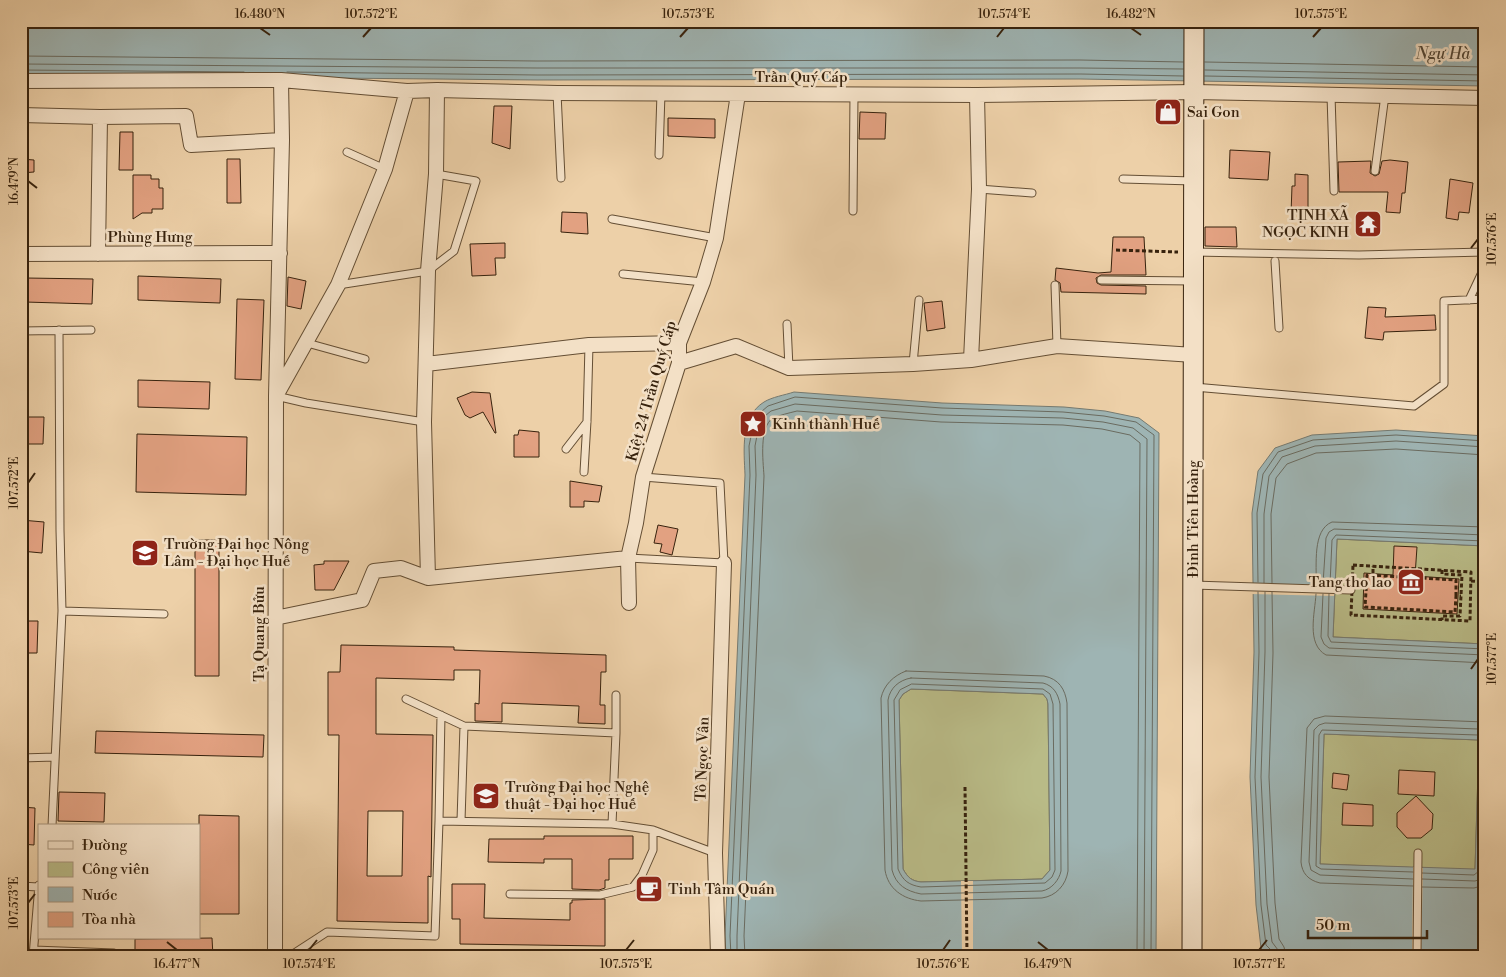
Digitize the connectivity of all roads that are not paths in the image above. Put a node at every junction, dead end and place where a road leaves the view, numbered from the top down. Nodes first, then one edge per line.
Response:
1 (1194, 21) edge
2 (281, 80) junction
3 (21, 81) edge
4 (1194, 87) junction
5 (437, 90) junction
6 (407, 91) junction
7 (556, 93) junction
8 (661, 93) junction
9 (738, 94) junction
10 (854, 94) junction
11 (1331, 94) junction
12 (977, 95) junction
13 (1386, 95) junction
14 (1485, 98) edge
15 (21, 114) edge
16 (100, 117) junction
17 (282, 140) junction
18 (347, 152) dead end
19 (659, 155) dead end
20 (384, 169) junction
21 (1375, 171) dead end
22 (436, 174) junction
23 (561, 178) dead end
24 (1123, 179) dead end
25 (1194, 182) junction
26 (979, 189) junction
27 (1334, 191) dead end
28 (1032, 193) dead end
29 (853, 211) dead end
30 (612, 219) dead end
31 (716, 238) junction
32 (1194, 252) junction
33 (1485, 252) edge
34 (280, 253) junction
35 (21, 254) edge
36 (98, 254) junction
37 (1275, 261) dead end
38 (1485, 266) edge
39 (428, 270) junction
40 (623, 274) dead end
41 (1101, 280) dead end
42 (1194, 281) junction
43 (703, 282) junction
44 (338, 285) junction
45 (1054, 285) dead end
46 (1485, 299) edge
47 (919, 300) dead end
48 (1469, 300) junction
49 (787, 324) dead end
50 (1280, 328) dead end
51 (58, 330) junction
52 (91, 330) dead end
53 (21, 331) edge
54 (307, 343) junction
55 (679, 343) junction
56 (589, 346) junction
57 (1057, 346) junction
58 (1194, 355) junction
59 (364, 359) dead end
60 (971, 360) junction
61 (679, 363) junction
62 (426, 364) junction
63 (913, 364) junction
64 (789, 368) junction
65 (1193, 387) junction
66 (276, 396) junction
67 (587, 421) junction
68 (424, 422) junction
69 (566, 449) dead end
70 (584, 472) dead end
71 (643, 477) junction
72 (628, 558) junction
73 (724, 563) junction
74 (428, 578) junction
75 (1193, 585) junction
76 (1351, 590) road end
77 (629, 603) dead end
78 (62, 611) junction
79 (164, 614) dead end
80 (275, 618) junction
81 (616, 695) dead end
82 (406, 699) dead end
83 (441, 715) junction
84 (464, 726) junction
85 (616, 733) junction
86 (21, 758) edge
87 (55, 758) junction
88 (439, 821) junction
89 (460, 821) junction
90 (52, 824) edge
91 (612, 824) junction
92 (653, 830) junction
93 (715, 852) junction
94 (1418, 853) dead end
95 (21, 886) edge
96 (38, 886) edge
97 (510, 894) dead end
98 (33, 953) edge
99 (114, 953) dead end
100 (275, 956) edge
101 (290, 956) edge
102 (718, 956) edge
103 (1192, 956) edge
104 (1417, 956) edge

1 - 4 main road, Đinh Tiên Hoàng
2 - 3 street, Trần Quý Cáp
2 - 6 street, Trần Quý Cáp
2 - 17 street, Tạ Quang Bửu
4 - 11 street
4 - 12 street, Trần Quý Cáp
4 - 25 main road, Đinh Tiên Hoàng
5 - 6 street, Trần Quý Cáp
5 - 7 street, Trần Quý Cáp
5 - 22 street
6 - 20 street
7 - 8 street, Trần Quý Cáp
7 - 23 lane
8 - 9 street, Trần Quý Cáp
8 - 19 lane
9 - 10 street, Trần Quý Cáp
9 - 31 street, Kiệt 24 Trần Quý Cáp
10 - 12 street, Trần Quý Cáp
10 - 29 lane
11 - 13 street
11 - 27 lane
12 - 26 street
13 - 14 street
13 - 21 lane
15 - 16 street
16 - 17 street
16 - 36 street
17 - 34 street, Tạ Quang Bửu
18 - 20 lane
20 - 44 street
22 - 39 street
22 - 39 lane
24 - 25 lane
25 - 32 main road, Đinh Tiên Hoàng
26 - 28 lane
26 - 60 street
30 - 31 lane
31 - 43 street, Kiệt 24 Trần Quý Cáp
32 - 33 lane
32 - 42 main road, Đinh Tiên Hoàng
34 - 36 street, Phùng Hưng
34 - 66 street, Tạ Quang Bửu
35 - 36 street, Phùng Hưng
37 - 50 lane
38 - 48 lane
39 - 44 lane
39 - 62 street
40 - 43 lane
41 - 42 lane
42 - 58 main road, Đinh Tiên Hoàng
43 - 55 street, Kiệt 24 Trần Quý Cáp
44 - 54 street
45 - 57 lane
46 - 48 lane
47 - 63 lane
48 - 65 lane
49 - 64 lane
51 - 52 lane
51 - 53 lane
51 - 78 lane
54 - 59 lane
54 - 66 street
55 - 56 street
55 - 61 street, Kiệt 24 Trần Quý Cáp
56 - 62 street
56 - 67 lane
57 - 58 street
57 - 60 street
58 - 65 main road, Đinh Tiên Hoàng
60 - 63 street
61 - 64 street
61 - 71 street, Kiệt 24 Trần Quý Cáp
62 - 68 street
63 - 64 street
65 - 75 main road, Đinh Tiên Hoàng
66 - 68 lane
66 - 80 street, Tạ Quang Bửu
67 - 69 lane
67 - 70 lane
68 - 74 street
71 - 72 street, Kiệt 24 Trần Quý Cáp
71 - 73 lane
72 - 73 lane
72 - 74 street
72 - 77 street, Kiệt 24 Trần Quý Cáp
73 - 93 street, Tô Ngọc Vân
74 - 80 street
75 - 76 lane
75 - 103 main road, Đinh Tiên Hoàng
78 - 79 lane
78 - 87 lane
80 - 100 street, Tạ Quang Bửu
81 - 85 lane
82 - 83 lane
83 - 84 lane
83 - 88 lane
84 - 85 lane
84 - 89 lane
85 - 91 lane
86 - 87 lane
87 - 90 lane
88 - 89 lane
88 - 101 lane
89 - 91 lane
91 - 92 lane
92 - 93 lane
92 - 97 lane
93 - 102 street, Tô Ngọc Vân
94 - 104 lane
95 - 96 lane
96 - 98 lane
98 - 99 lane

